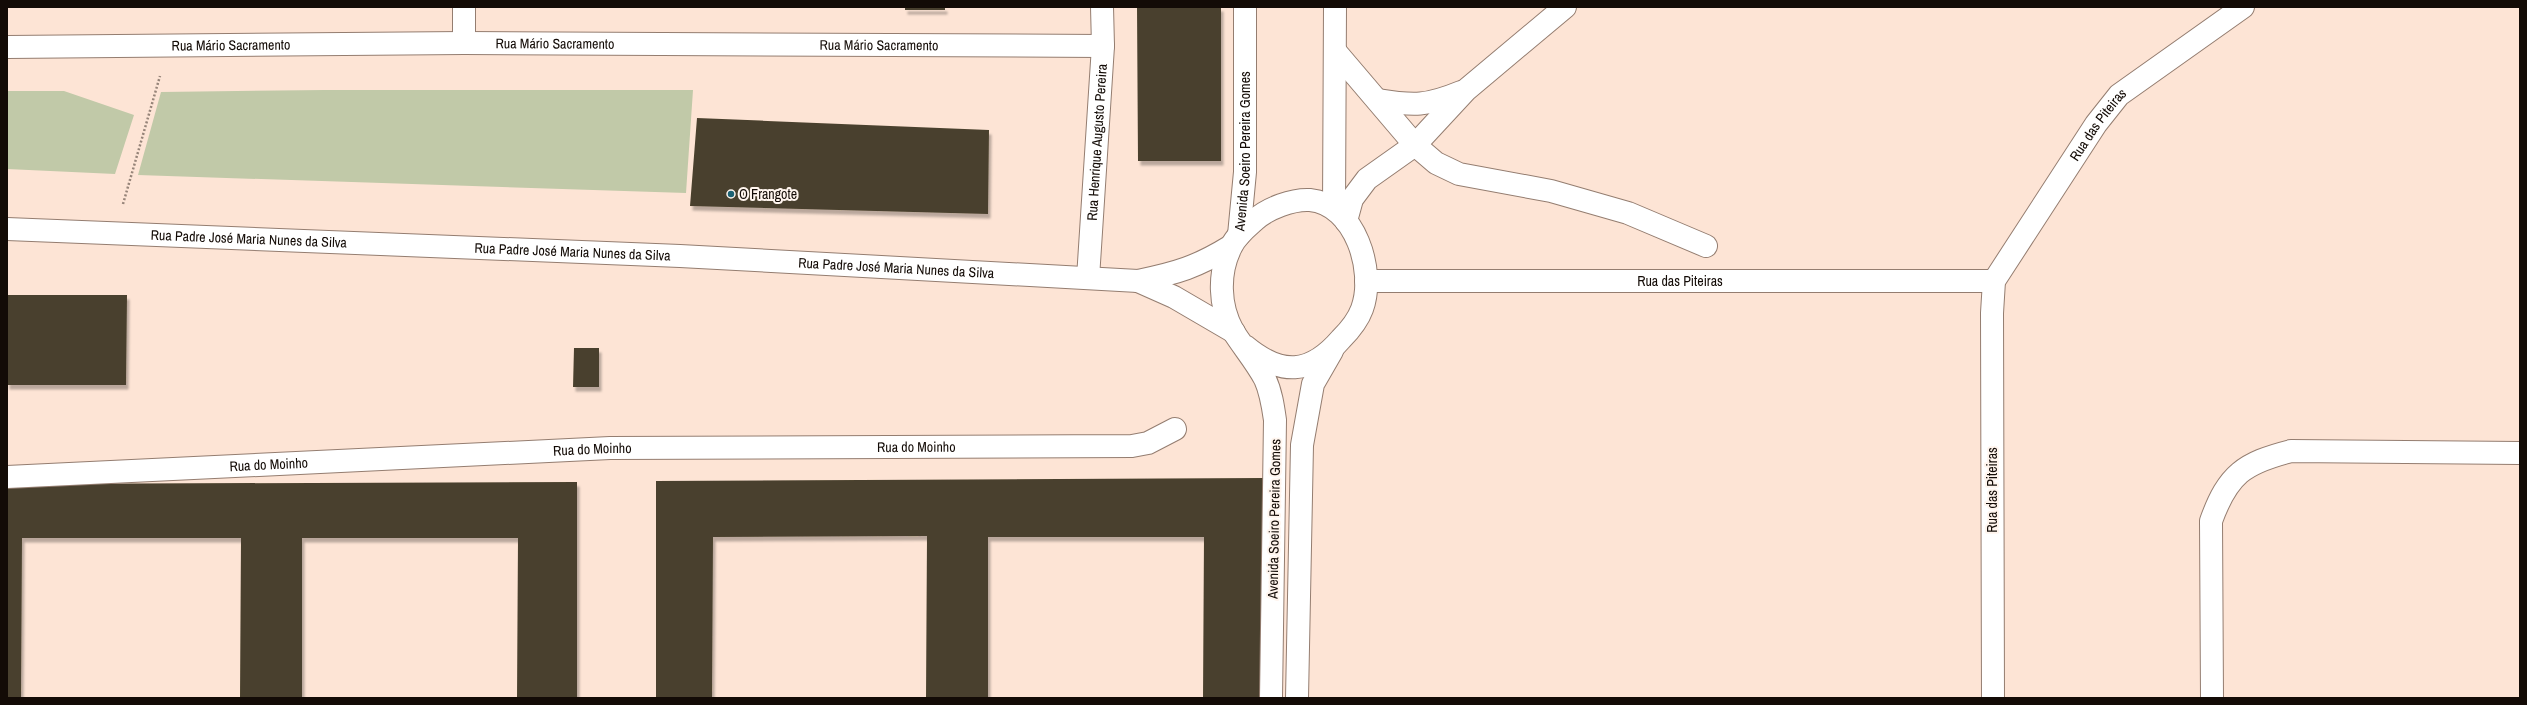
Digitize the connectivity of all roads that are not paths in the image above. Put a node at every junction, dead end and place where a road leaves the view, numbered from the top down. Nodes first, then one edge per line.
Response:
1 (464, 7) edge
2 (1102, 7) edge
3 (1245, 7) edge
4 (1336, 7) edge
5 (1565, 7) edge
6 (2243, 7) edge
7 (464, 43) junction
8 (1103, 46) junction
9 (7, 47) edge
10 (1336, 51) junction
11 (1466, 90) junction
12 (1378, 100) junction
13 (1415, 145) junction
14 (1340, 214) junction
15 (7, 229) edge
16 (1235, 241) junction
17 (1706, 246) dead end
18 (1088, 278) junction
19 (1138, 281) junction
20 (1366, 281) junction
21 (1994, 281) junction
22 (1239, 339) junction
23 (1335, 347) junction
24 (1175, 429) dead end
25 (2520, 453) edge
26 (7, 477) edge
27 (1271, 698) edge
28 (1297, 698) edge
29 (1993, 698) edge
30 (2212, 698) edge

1 - 7 street
2 - 8 street, Rua Henrique Augusto Pereira
3 - 16 street, Avenida Soeiro Pereira Gomes
4 - 10 street, Avenida Soeiro Pereira Gomes
5 - 11 street
6 - 21 street, Rua das Piteiras
7 - 8 street, Rua Mário Sacramento
7 - 9 street, Rua Mário Sacramento
8 - 18 street, Rua Henrique Augusto Pereira
10 - 12 street
10 - 14 street, Avenida Soeiro Pereira Gomes
11 - 12 street
11 - 13 street
12 - 13 street
13 - 14 street
13 - 17 street
14 - 16 street, Avenida Soeiro Pereira Gomes
14 - 20 street, Avenida Soeiro Pereira Gomes
15 - 18 street, Rua Padre José Maria Nunes da Silva
16 - 19 street, Rua Padre José Maria Nunes da Silva
16 - 22 street, Avenida Soeiro Pereira Gomes
18 - 19 street, Rua Padre José Maria Nunes da Silva
19 - 22 street, Rua Padre José Maria Nunes da Silva
20 - 21 street, Rua das Piteiras
20 - 23 street, Avenida Soeiro Pereira Gomes
21 - 29 street, Rua das Piteiras
22 - 23 street, Avenida Soeiro Pereira Gomes
22 - 27 street, Avenida Soeiro Pereira Gomes
23 - 28 street, Avenida Soeiro Pereira Gomes
24 - 26 street, Rua do Moinho
25 - 30 street

